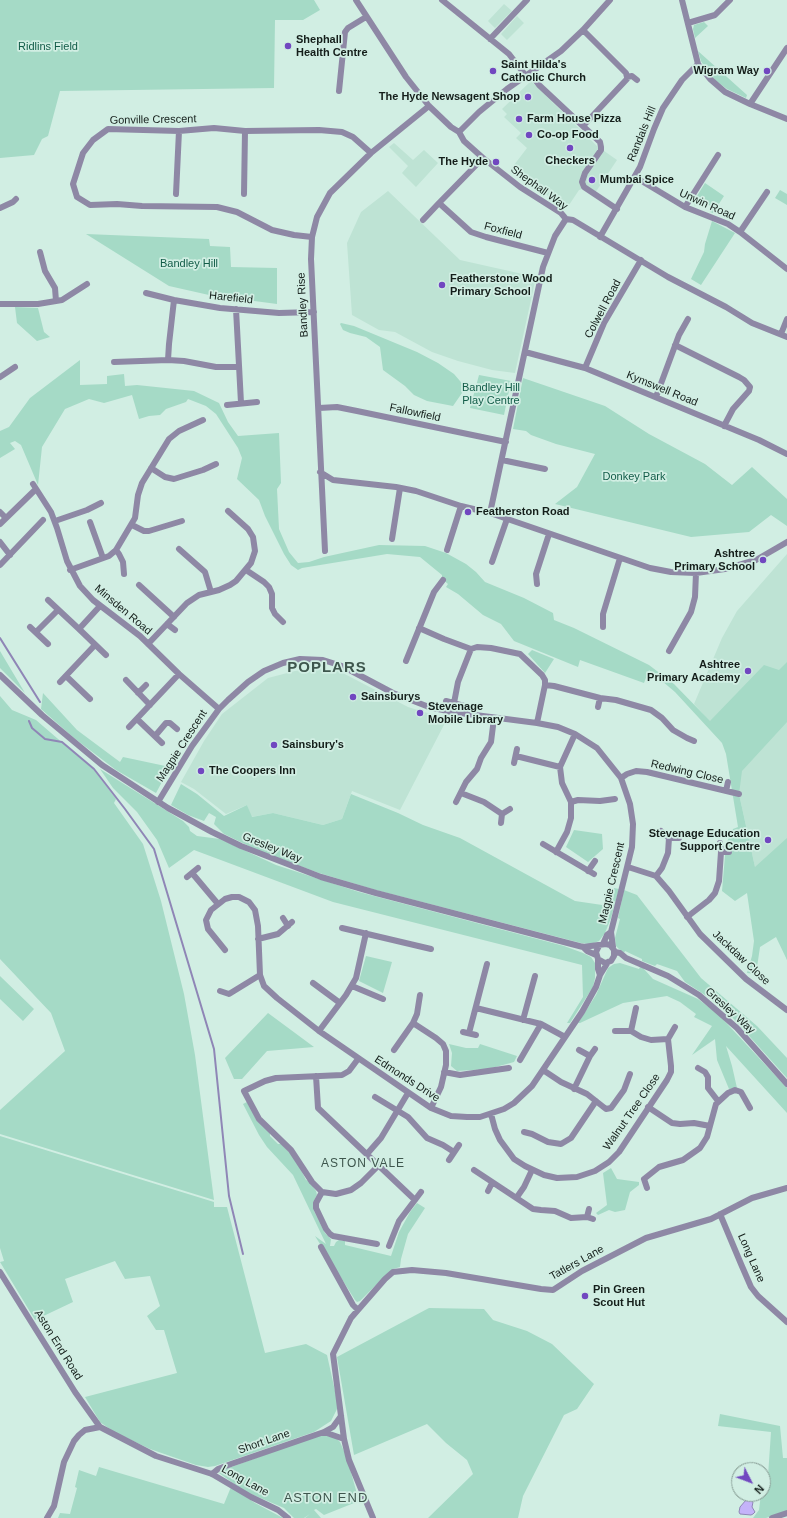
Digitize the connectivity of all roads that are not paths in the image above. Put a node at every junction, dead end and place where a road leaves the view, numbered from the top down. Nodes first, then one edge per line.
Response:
1 (356, 0) edge
2 (442, 0) edge
3 (527, 0) edge
4 (610, 0) edge
5 (682, 0) edge
6 (730, 0) edge
7 (366, 17) junction
8 (688, 23) junction
9 (583, 30) junction
10 (490, 39) junction
11 (787, 48) edge
12 (698, 64) junction
13 (528, 75) junction
14 (628, 77) junction
15 (636, 80) dead end
16 (339, 91) dead end
17 (750, 104) junction
18 (429, 106) junction
19 (787, 118) edge
20 (583, 126) junction
21 (245, 130) junction
22 (179, 131) junction
23 (459, 132) junction
24 (371, 153) junction
25 (718, 155) dead end
26 (483, 158) junction
27 (635, 178) junction
28 (767, 192) dead end
29 (176, 194) dead end
30 (244, 194) dead end
31 (16, 199) dead end
32 (439, 203) junction
33 (685, 207) junction
34 (0, 208) edge
35 (617, 208) junction
36 (566, 219) junction
37 (423, 220) dead end
38 (740, 232) junction
39 (312, 237) junction
40 (600, 237) junction
41 (40, 252) dead end
42 (548, 253) junction
43 (641, 260) junction
44 (787, 269) edge
45 (87, 284) dead end
46 (146, 293) dead end
47 (174, 300) junction
48 (56, 301) junction
49 (0, 304) edge
50 (236, 309) junction
51 (314, 312) junction
52 (688, 319) dead end
53 (787, 319) edge
54 (784, 336) edge
55 (675, 345) junction
56 (525, 352) junction
57 (168, 360) junction
58 (114, 362) dead end
59 (239, 367) junction
60 (15, 368) dead end
61 (585, 368) junction
62 (0, 377) edge
63 (751, 390) junction
64 (758, 391) dead end
65 (656, 397) junction
66 (256, 402) dead end
67 (241, 403) junction
68 (227, 405) dead end
69 (319, 408) junction
70 (203, 420) dead end
71 (724, 426) junction
72 (506, 442) junction
73 (787, 453) edge
74 (502, 460) junction
75 (216, 464) dead end
76 (151, 468) junction
77 (545, 469) dead end
78 (320, 472) junction
79 (333, 480) junction
80 (321, 488) junction
81 (400, 488) junction
82 (101, 503) dead end
83 (461, 506) junction
84 (228, 511) dead end
85 (0, 512) edge
86 (490, 513) junction
87 (6, 518) junction
88 (506, 519) junction
89 (43, 520) dead end
90 (55, 521) junction
91 (182, 521) dead end
92 (90, 522) dead end
93 (0, 524) edge
94 (132, 525) junction
95 (549, 534) junction
96 (392, 539) dead end
97 (0, 542) edge
98 (787, 542) edge
99 (179, 549) dead end
100 (116, 550) junction
101 (447, 550) dead end
102 (325, 551) dead end
103 (10, 555) junction
104 (103, 558) junction
105 (620, 558) junction
106 (492, 562) dead end
107 (0, 566) edge
108 (70, 570) junction
109 (246, 570) junction
110 (696, 573) junction
111 (124, 574) dead end
112 (442, 580) dead end
113 (537, 584) dead end
114 (139, 585) dead end
115 (211, 592) junction
116 (48, 600) dead end
117 (100, 606) junction
118 (58, 610) junction
119 (174, 616) junction
120 (283, 622) dead end
121 (167, 624) junction
122 (30, 627) dead end
123 (603, 627) dead end
124 (419, 628) junction
125 (79, 629) junction
126 (175, 630) dead end
127 (36, 632) junction
128 (48, 644) dead end
129 (148, 644) junction
130 (95, 645) junction
131 (471, 649) junction
132 (669, 651) dead end
133 (106, 655) dead end
134 (406, 661) dead end
135 (178, 674) junction
136 (0, 675) edge
137 (66, 676) junction
138 (126, 680) dead end
139 (60, 682) dead end
140 (146, 685) dead end
141 (545, 685) junction
142 (138, 693) junction
143 (600, 698) junction
144 (90, 699) dead end
145 (446, 701) dead end
146 (454, 703) junction
147 (150, 705) junction
148 (464, 706) dead end
149 (598, 707) dead end
150 (219, 709) junction
151 (494, 718) junction
152 (137, 719) junction
153 (537, 722) junction
154 (129, 727) dead end
155 (177, 728) dead end
156 (575, 734) junction
157 (155, 736) junction
158 (687, 738) junction
159 (694, 740) dead end
160 (162, 743) dead end
161 (684, 746) dead end
162 (518, 749) dead end
163 (516, 756) junction
164 (514, 763) dead end
165 (560, 767) junction
166 (621, 778) junction
167 (728, 782) dead end
168 (726, 791) junction
169 (461, 793) junction
170 (740, 794) dead end
171 (616, 799) dead end
172 (158, 802) junction
173 (456, 802) dead end
174 (571, 802) junction
175 (510, 809) dead end
176 (502, 814) junction
177 (501, 823) dead end
178 (661, 831) dead end
179 (669, 838) junction
180 (679, 838) dead end
181 (720, 843) dead end
182 (543, 844) dead end
183 (556, 852) junction
184 (721, 852) junction
185 (729, 852) dead end
186 (595, 861) dead end
187 (628, 867) junction
188 (198, 868) dead end
189 (656, 876) junction
190 (716, 893) junction
191 (722, 897) dead end
192 (218, 904) junction
193 (687, 917) junction
194 (283, 918) dead end
195 (342, 928) dead end
196 (611, 932) junction
197 (366, 933) junction
198 (258, 939) junction
199 (601, 945) junction
200 (583, 947) junction
201 (221, 948) dead end
202 (612, 955) junction
203 (423, 956) dead end
204 (597, 957) junction
205 (488, 964) dead end
206 (260, 975) junction
207 (600, 975) junction
208 (535, 976) dead end
209 (313, 983) dead end
210 (352, 986) junction
211 (220, 992) dead end
212 (420, 995) dead end
213 (383, 999) dead end
214 (340, 1003) junction
215 (418, 1004) junction
216 (425, 1007) dead end
217 (476, 1008) junction
218 (636, 1008) dead end
219 (787, 1010) edge
220 (523, 1020) junction
221 (413, 1022) junction
222 (541, 1024) junction
223 (675, 1027) dead end
224 (319, 1031) junction
225 (615, 1031) dead end
226 (631, 1031) junction
227 (476, 1035) dead end
228 (566, 1037) junction
229 (668, 1039) junction
230 (392, 1041) dead end
231 (595, 1049) dead end
232 (579, 1050) dead end
233 (590, 1056) junction
234 (358, 1059) junction
235 (520, 1060) dead end
236 (509, 1068) dead end
237 (698, 1068) dead end
238 (543, 1070) junction
239 (444, 1072) junction
240 (630, 1074) dead end
241 (316, 1076) junction
242 (787, 1084) edge
243 (574, 1089) junction
244 (408, 1093) junction
245 (375, 1097) dead end
246 (596, 1101) junction
247 (718, 1101) junction
248 (648, 1107) junction
249 (431, 1108) junction
250 (750, 1108) dead end
251 (397, 1110) junction
252 (491, 1114) junction
253 (710, 1126) junction
254 (524, 1132) dead end
255 (459, 1145) dead end
256 (454, 1152) junction
257 (367, 1154) junction
258 (449, 1160) dead end
259 (379, 1165) junction
260 (474, 1170) dead end
261 (532, 1170) junction
262 (637, 1177) dead end
263 (644, 1179) junction
264 (492, 1183) junction
265 (647, 1188) dead end
266 (787, 1188) edge
267 (488, 1191) dead end
268 (322, 1192) junction
269 (421, 1192) dead end
270 (517, 1197) junction
271 (415, 1200) junction
272 (589, 1209) dead end
273 (720, 1214) junction
274 (587, 1217) junction
275 (593, 1219) dead end
276 (377, 1244) dead end
277 (389, 1246) dead end
278 (321, 1247) dead end
279 (0, 1272) edge
280 (357, 1309) junction
281 (787, 1322) edge
282 (341, 1416) junction
283 (100, 1427) junction
284 (324, 1432) junction
285 (344, 1439) junction
286 (212, 1474) junction
287 (787, 1512) edge
288 (47, 1518) edge
289 (288, 1518) edge
290 (373, 1518) edge
291 (772, 1518) edge

1 - 7 street, Shephall Way
2 - 10 street
3 - 10 street
4 - 9 street
5 - 8 street
6 - 8 street
7 - 16 street
7 - 18 street, Shephall Way
8 - 12 street
9 - 13 street
9 - 14 street
10 - 13 street
11 - 17 street
12 - 17 street
12 - 27 street, Randals Hill
13 - 20 street
13 - 23 street
14 - 15 street
14 - 20 street
17 - 19 street
18 - 23 street, Shephall Way
18 - 24 street, Bandley Rise
20 - 35 street
21 - 22 street, Gonville Crescent
21 - 24 street, Gonville Crescent
21 - 30 street
22 - 29 street
22 - 39 street, Gonville Crescent
23 - 26 street, Shephall Way
24 - 39 street, Bandley Rise
25 - 33 street
26 - 32 street
26 - 36 street, Shephall Way
27 - 33 street, Unwin Road
27 - 35 street, Randals Hill
28 - 38 street
31 - 34 street
32 - 37 street
32 - 42 street, Foxfield
33 - 38 street, Unwin Road
35 - 40 street, Randals Hill
36 - 40 street, Shephall Way
36 - 42 street
38 - 44 street, Unwin Road
39 - 51 street, Bandley Rise
40 - 43 street, Shephall Way
41 - 48 street
42 - 56 street
43 - 54 street, Shephall Way
43 - 61 street, Colwell Road
45 - 48 street
46 - 47 street, Harefield
47 - 50 street, Harefield
47 - 57 street
48 - 49 street
50 - 51 street, Harefield
50 - 59 street
51 - 69 street, Bandley Rise
52 - 55 street
53 - 54 street
55 - 63 street
55 - 65 street
56 - 61 street, Kymswell Road
56 - 72 street
57 - 58 street
57 - 59 street
59 - 67 street
60 - 62 street
61 - 65 street, Kymswell Road
63 - 64 street
63 - 71 street
65 - 71 street, Kymswell Road
66 - 67 street
67 - 68 street
69 - 72 street, Fallowfield
69 - 78 street, Bandley Rise
70 - 76 street
71 - 73 street, Kymswell Road
72 - 74 street
74 - 77 street
74 - 86 street
75 - 76 street
76 - 94 street
78 - 79 street
78 - 80 street, Bandley Rise
79 - 80 street
79 - 81 street
80 - 102 street, Bandley Rise
81 - 83 street
81 - 96 street
82 - 90 street
83 - 86 street
83 - 101 street
84 - 109 street
85 - 87 street
86 - 88 street
87 - 90 street, Minsden Road
87 - 93 street
88 - 95 street
88 - 106 street
89 - 103 street
90 - 108 street, Minsden Road
91 - 94 street
92 - 104 street
94 - 100 street
95 - 105 street
95 - 113 street
97 - 103 street
98 - 110 street
99 - 115 street
100 - 104 street
100 - 111 street
103 - 107 street
104 - 108 street
105 - 110 street
105 - 123 street
108 - 117 street, Minsden Road
109 - 115 street
109 - 120 street
110 - 132 street
112 - 124 street
114 - 119 street
115 - 119 street
116 - 118 street
117 - 125 street
117 - 129 street, Minsden Road
118 - 125 street
118 - 127 street
119 - 121 street
121 - 126 street
121 - 129 street
122 - 127 street
124 - 131 street
124 - 134 street
125 - 130 street
127 - 128 street
129 - 135 street, Minsden Road
130 - 133 street
130 - 137 street
131 - 141 street
131 - 146 street
135 - 147 street
135 - 150 street, Minsden Road
136 - 172 street, Gresley Way
137 - 139 street
137 - 144 street
138 - 142 street
140 - 142 street
141 - 143 street
141 - 153 street
142 - 147 street
143 - 149 street
143 - 158 street
145 - 146 street
146 - 148 street
147 - 152 street
150 - 151 street, Magpie Crescent
150 - 172 street, Magpie Crescent
151 - 153 street, Magpie Crescent
151 - 169 street
152 - 154 street
152 - 157 street
153 - 156 street, Magpie Crescent
155 - 157 street
156 - 165 street
156 - 166 street, Magpie Crescent
157 - 160 street
158 - 159 street
158 - 161 street
162 - 163 street
163 - 164 street
163 - 165 street
165 - 174 street
166 - 168 street, Redwing Close
166 - 187 street, Magpie Crescent
167 - 168 street, Redwing Close
168 - 170 street, Redwing Close
169 - 173 street
169 - 176 street
171 - 174 street
172 - 200 street, Gresley Way
174 - 183 street
175 - 176 street
176 - 177 street
178 - 179 street
179 - 180 street
179 - 189 street
181 - 184 street
182 - 183 street
183 - 186 street
184 - 185 street
184 - 190 street
187 - 189 street
187 - 196 street, Magpie Crescent
188 - 192 street
189 - 193 street, Jackdaw Close
190 - 191 street
190 - 193 street
192 - 198 street, Edmonds Drive
192 - 201 street
193 - 219 street, Jackdaw Close
194 - 198 street
195 - 197 street
196 - 199 street, Magpie Crescent
196 - 202 street, Magpie Crescent
197 - 203 street
197 - 210 street
198 - 206 street, Edmonds Drive
199 - 200 street, Gresley Way
199 - 202 street, Gresley Way
199 - 204 street
200 - 204 street, Gresley Way
202 - 204 street, Gresley Way
202 - 207 street, Edmonds Drive
202 - 242 street, Gresley Way
204 - 207 street, Edmonds Drive
205 - 217 street
206 - 211 street
206 - 224 street, Edmonds Drive
207 - 228 street, Edmonds Drive
208 - 220 street
209 - 214 street
210 - 213 street
210 - 214 street
212 - 215 street
214 - 224 street
215 - 216 street
215 - 221 street
217 - 220 street
217 - 227 street
218 - 226 street
220 - 222 street
221 - 230 street
221 - 239 street
222 - 228 street
222 - 235 street
223 - 229 street
224 - 234 street, Edmonds Drive
225 - 226 street
226 - 229 street
228 - 238 street, Edmonds Drive
229 - 248 street, Walnut Tree Close
231 - 233 street
232 - 233 street
233 - 243 street
234 - 241 street
234 - 244 street, Edmonds Drive
236 - 239 street
237 - 247 street
238 - 243 street
238 - 252 street, Edmonds Drive
239 - 249 street
240 - 246 street
241 - 257 street
241 - 268 street
243 - 246 street
244 - 249 street, Edmonds Drive
244 - 251 street
245 - 251 street
246 - 254 street
247 - 250 street
247 - 253 street
248 - 253 street
248 - 261 street, Walnut Tree Close
249 - 252 street, Edmonds Drive
251 - 256 street
251 - 257 street
252 - 261 street, Walnut Tree Close
253 - 263 street
255 - 256 street
256 - 258 street
257 - 259 street
259 - 268 street
259 - 271 street
260 - 264 street
261 - 270 street
262 - 263 street
263 - 265 street
264 - 267 street
264 - 270 street
266 - 273 street, Tatlers Lane
268 - 276 street
269 - 271 street
270 - 274 street
271 - 277 street
272 - 274 street
273 - 280 street, Tatlers Lane
273 - 281 street, Long Lane
274 - 275 street
278 - 280 street
279 - 283 street, Aston End Road
280 - 282 street, Tatlers Lane
282 - 284 street, Short Lane
282 - 285 street, Tatlers Lane
283 - 286 street, Long Lane
283 - 288 street
284 - 285 street
284 - 286 street, Short Lane
285 - 290 street, Tatlers Lane
286 - 289 street, Long Lane
287 - 291 street

